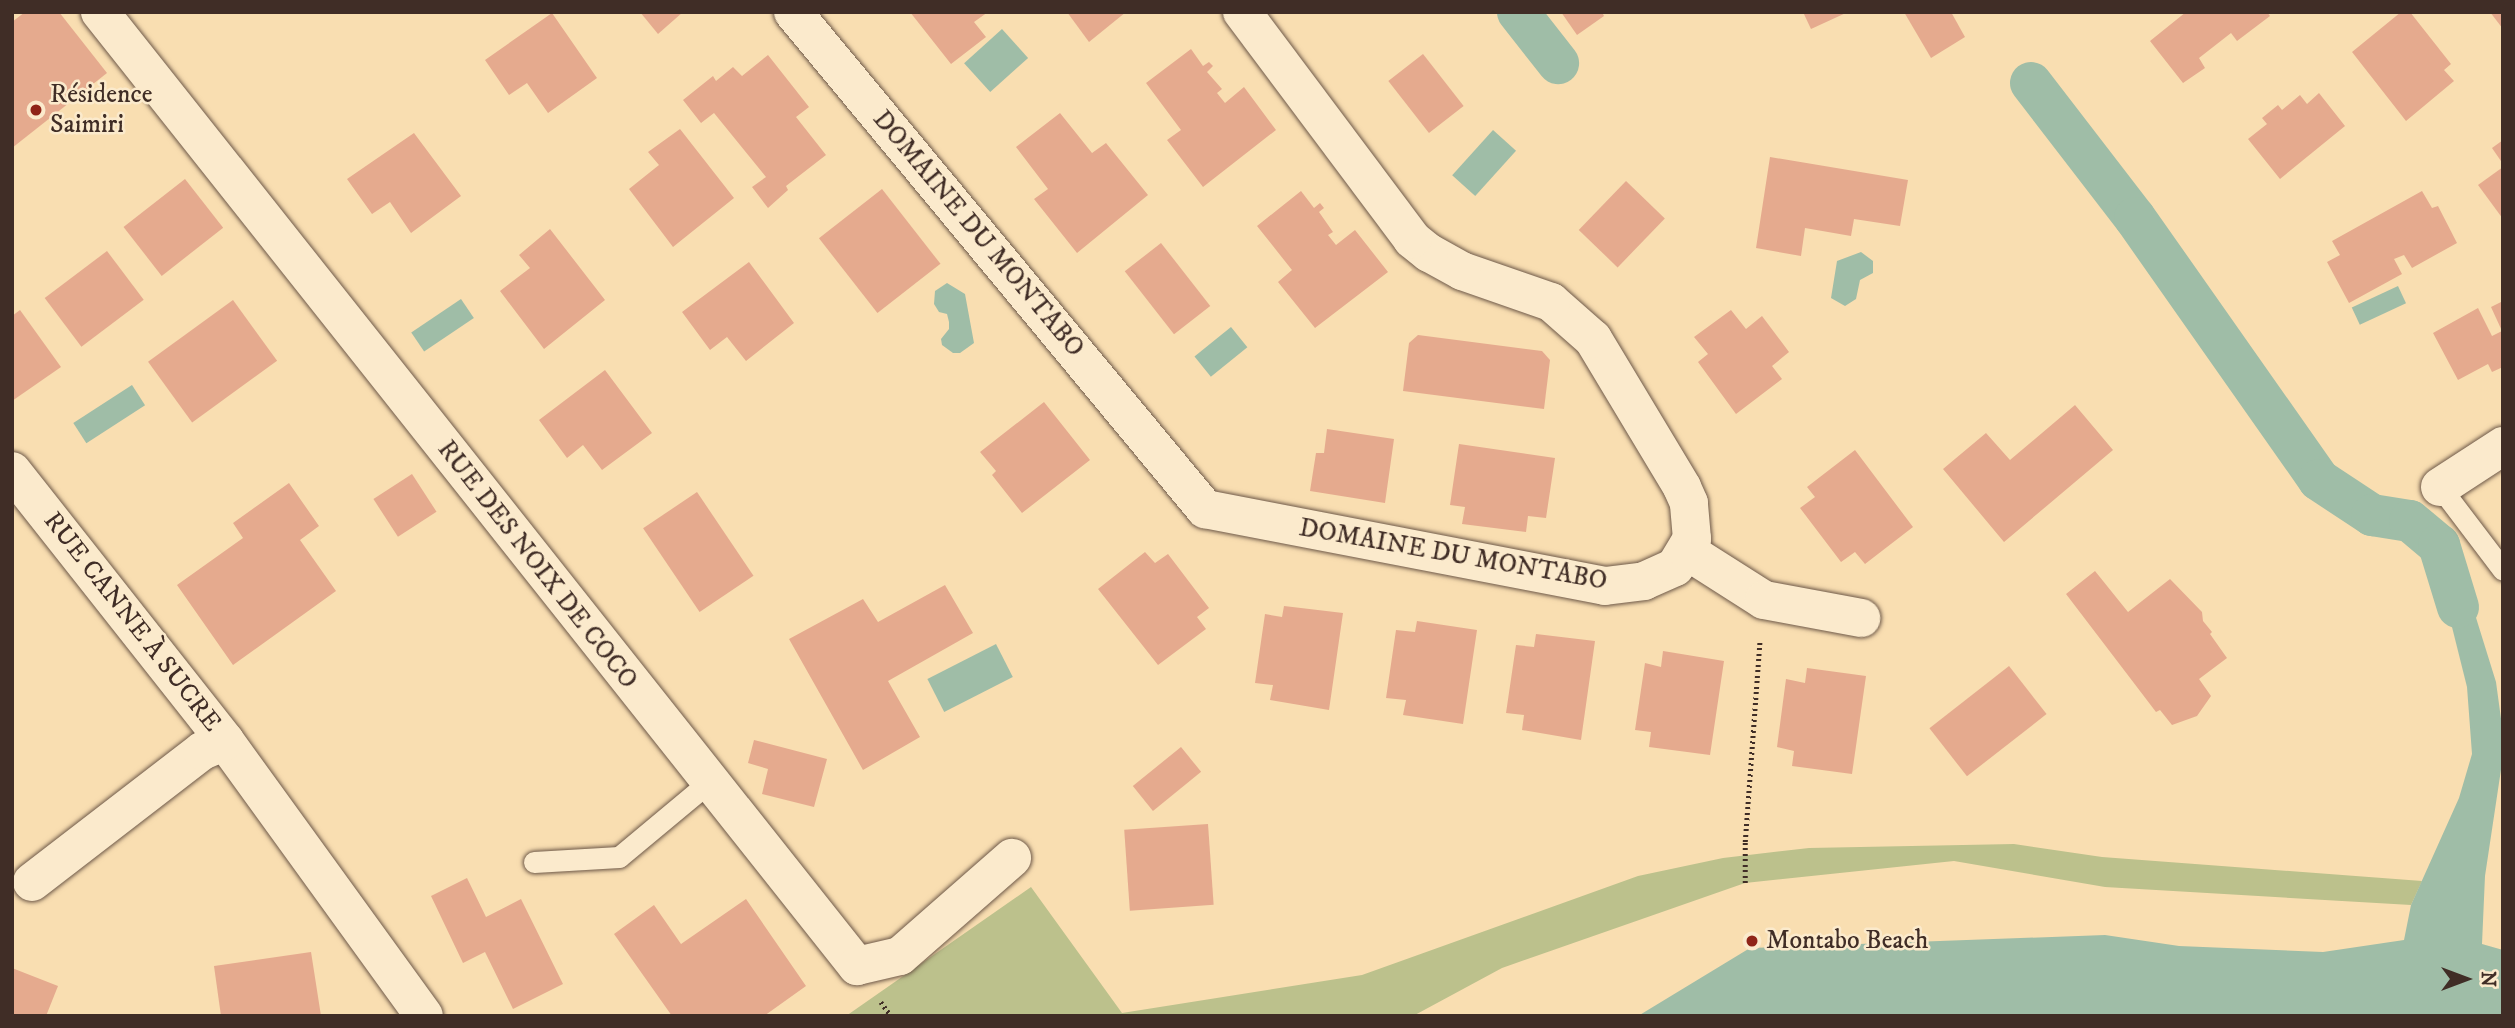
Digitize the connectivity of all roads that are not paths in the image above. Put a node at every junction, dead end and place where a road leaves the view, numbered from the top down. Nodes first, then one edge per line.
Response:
1 (100, 12) edge
2 (793, 12) edge
3 (1242, 12) edge
4 (2503, 446) edge
5 (12, 471) edge
6 (2440, 486) joint
7 (1687, 551) junction
8 (2503, 570) edge
9 (1861, 618) dead end
10 (225, 741) junction
11 (709, 782) junction
12 (1012, 858) dead end
13 (534, 862) dead end
14 (32, 882) dead end
15 (424, 1016) edge

1 - 11 street, RUE DES NOIX DE COCO
2 - 7 street, DOMAINE DU MONTABO
3 - 7 street
4 - 6 street
5 - 10 street, RUE CANNE À SUCRE
6 - 8 lane
7 - 9 street
10 - 14 street
10 - 15 street, RUE CANNE À SUCRE
11 - 12 street, RUE DES NOIX DE COCO
11 - 13 lane

